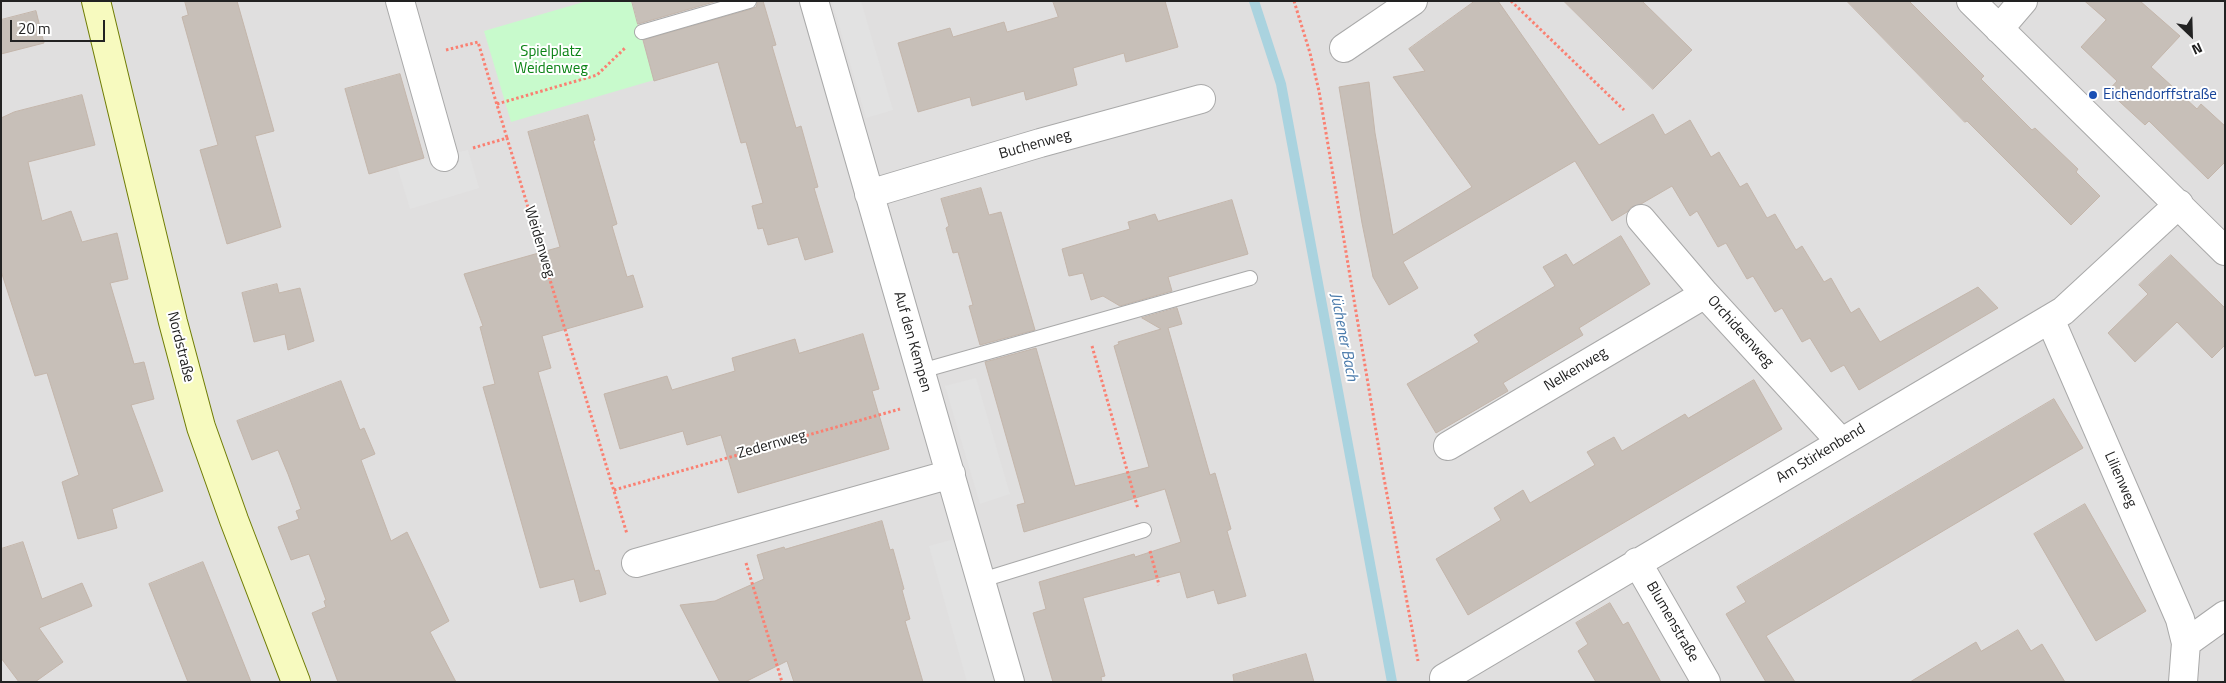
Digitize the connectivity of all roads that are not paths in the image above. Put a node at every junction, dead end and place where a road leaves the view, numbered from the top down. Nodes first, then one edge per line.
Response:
1 (96, 1) edge
2 (400, 1) edge
3 (749, 1) edge
4 (814, 1) edge
5 (1413, 1) edge
6 (1971, 1) edge
7 (2023, 1) edge
8 (1999, 28) junction
9 (642, 32) road end
10 (1344, 48) dead end
11 (1201, 99) dead end
12 (444, 157) road end
13 (869, 194) junction
14 (2179, 204) junction
15 (1641, 219) dead end
16 (2225, 250) edge
17 (1250, 278) dead end
18 (1705, 294) junction
19 (2050, 319) junction
20 (921, 371) junction
21 (1841, 442) junction
22 (1448, 446) dead end
23 (951, 474) junction
24 (1144, 530) road end
25 (1637, 562) junction
26 (636, 563) road end
27 (982, 580) junction
28 (2225, 615) edge
29 (2186, 643) junction
30 (1444, 678) dead end
31 (296, 682) edge
32 (1010, 682) edge
33 (1706, 682) edge
34 (2183, 682) edge

1 - 31 street, Nordstraße
2 - 12 street
3 - 9 lane
4 - 13 street, Auf den Kempen
5 - 10 street
6 - 8 street
7 - 8 street
8 - 14 street
11 - 13 street, Buchenweg
13 - 20 street, Auf den Kempen
14 - 16 street
14 - 19 street, Am Stirkenbend
15 - 18 street, Orchideenweg
17 - 20 lane
18 - 21 street, Orchideenweg
18 - 22 street, Nelkenweg
19 - 21 street, Am Stirkenbend
19 - 29 street, Lilienweg
20 - 23 street, Auf den Kempen
21 - 25 street, Am Stirkenbend
23 - 26 street
23 - 27 street, Auf den Kempen
24 - 27 lane
25 - 30 street, Am Stirkenbend
25 - 33 street, Blumenstraße
27 - 32 street, Auf den Kempen
28 - 29 street
29 - 34 street, Lilienweg

